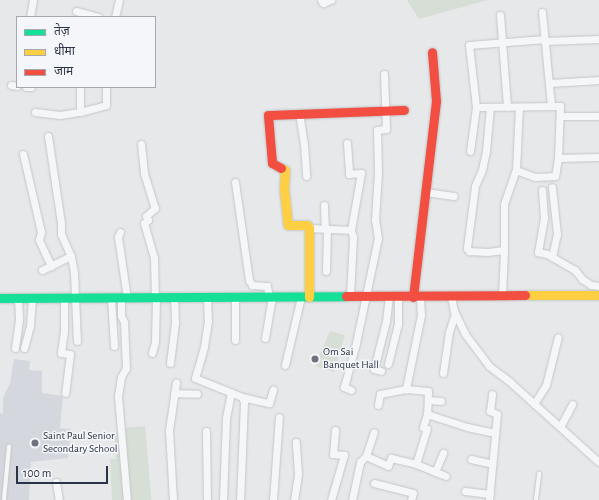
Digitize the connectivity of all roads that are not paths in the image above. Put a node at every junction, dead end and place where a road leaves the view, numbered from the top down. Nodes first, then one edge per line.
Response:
1 (33, 0) edge
2 (120, 0) edge
3 (320, 0) edge
4 (331, 0) edge
5 (76, 11) dead end
6 (542, 12) dead end
7 (500, 15) dead end
8 (30, 16) edge
9 (94, 16) edge
10 (115, 16) edge
11 (599, 39) edge
12 (545, 40) junction
13 (503, 41) junction
14 (432, 52) dead end
15 (384, 74) dead end
16 (599, 80) edge
17 (550, 83) junction
18 (80, 88) edge
19 (106, 88) edge
20 (551, 105) junction
21 (476, 107) junction
22 (490, 107) junction
23 (507, 107) junction
24 (519, 107) junction
25 (385, 110) junction
26 (404, 110) dead end
27 (34, 112) dead end
28 (80, 112) junction
29 (299, 112) junction
30 (560, 116) junction
31 (599, 116) edge
32 (48, 136) dead end
33 (347, 143) dead end
34 (141, 144) dead end
35 (470, 151) dead end
36 (23, 154) dead end
37 (599, 157) edge
38 (558, 158) junction
39 (516, 170) junction
40 (306, 176) dead end
41 (235, 182) dead end
42 (552, 187) dead end
43 (542, 190) dead end
44 (425, 192) junction
45 (454, 196) dead end
46 (324, 205) dead end
47 (308, 228) junction
48 (326, 229) junction
49 (351, 230) junction
50 (120, 232) dead end
51 (504, 250) junction
52 (71, 256) junction
53 (552, 257) junction
54 (51, 266) junction
55 (42, 270) dead end
56 (326, 271) dead end
57 (599, 286) edge
58 (599, 295) edge
59 (502, 296) junction
60 (174, 297) junction
61 (208, 297) junction
62 (235, 297) junction
63 (270, 297) junction
64 (305, 297) junction
65 (350, 297) junction
66 (365, 297) junction
67 (393, 297) junction
68 (417, 297) junction
69 (451, 297) junction
70 (0, 298) edge
71 (18, 298) junction
72 (32, 298) junction
73 (64, 298) junction
74 (75, 298) junction
75 (111, 298) junction
76 (124, 298) junction
77 (156, 298) junction
78 (455, 314) junction
79 (558, 337) dead end
80 (265, 338) dead end
81 (235, 340) dead end
82 (77, 341) dead end
83 (114, 346) dead end
84 (15, 348) dead end
85 (24, 348) dead end
86 (152, 352) dead end
87 (170, 363) dead end
88 (388, 364) dead end
89 (285, 365) dead end
90 (381, 371) dead end
91 (443, 373) dead end
92 (176, 382) dead end
93 (406, 389) junction
94 (273, 390) dead end
95 (351, 390) dead end
96 (231, 392) junction
97 (65, 393) dead end
98 (174, 393) junction
99 (197, 394) dead end
100 (492, 394) dead end
101 (242, 397) junction
102 (428, 400) junction
103 (441, 401) dead end
104 (534, 404) junction
105 (572, 404) dead end
106 (378, 405) dead end
107 (427, 414) junction
108 (279, 417) dead end
109 (560, 427) junction
110 (335, 430) dead end
111 (206, 431) dead end
112 (374, 432) dead end
113 (495, 433) junction
114 (296, 442) dead end
115 (9, 447) dead end
116 (443, 453) dead end
117 (366, 456) junction
118 (471, 459) dead end
119 (599, 462) edge
120 (416, 464) junction
121 (492, 464) junction
122 (436, 472) junction
123 (539, 474) dead end
124 (446, 476) dead end
125 (56, 482) dead end
126 (374, 483) dead end
127 (465, 491) dead end
128 (489, 497) edge
129 (4, 500) edge
130 (59, 500) edge
131 (127, 500) edge
132 (173, 500) edge
133 (207, 500) edge
134 (223, 500) edge
135 (240, 500) edge
136 (273, 500) edge
137 (294, 500) edge
138 (331, 500) edge
139 (352, 500) edge
140 (411, 500) edge
141 (536, 500) edge

1 - 8 street
2 - 10 street
3 - 4 street
5 - 9 street
6 - 12 street
7 - 13 street
11 - 12 street
12 - 13 street
12 - 17 street
13 - 21 street
13 - 23 street
14 - 44 street
15 - 25 street
16 - 17 street
17 - 20 street
18 - 28 street
19 - 28 street
20 - 24 street
20 - 30 street
21 - 22 street
21 - 35 street
22 - 23 street
22 - 51 street
23 - 24 street
24 - 39 street
25 - 26 street
25 - 29 street
25 - 66 street
27 - 28 street
29 - 40 street
29 - 47 street
30 - 31 street
30 - 38 street
32 - 52 street
33 - 49 street
34 - 77 street
36 - 54 street
37 - 38 street
38 - 39 street
39 - 51 street
41 - 63 street
42 - 53 street
43 - 53 street
44 - 45 street
44 - 68 street
46 - 48 street
47 - 48 street
47 - 64 street
48 - 49 street
48 - 56 street
49 - 65 street
50 - 76 street
51 - 59 street
52 - 54 street
52 - 74 street
53 - 57 street
54 - 55 street
58 - 59 street
59 - 69 street
60 - 61 street
60 - 77 street
60 - 87 street
61 - 62 street
61 - 96 street
62 - 63 street
62 - 81 street
63 - 64 street
63 - 80 street
64 - 65 street
64 - 89 street
65 - 66 street
66 - 67 street
66 - 95 street
67 - 68 street
67 - 88 street
67 - 90 street
68 - 69 street
68 - 93 street
69 - 78 street
70 - 71 street
71 - 72 street
71 - 84 street
72 - 73 street
72 - 85 street
73 - 74 street
73 - 97 street
74 - 75 street
74 - 82 street
75 - 76 street
75 - 83 street
76 - 77 street
76 - 131 street
77 - 86 street
78 - 91 street
78 - 104 street
79 - 104 street
92 - 98 street
93 - 102 street
93 - 106 street
94 - 101 street
96 - 101 street
96 - 134 street
98 - 99 street
98 - 132 street
100 - 113 street
101 - 135 street
102 - 103 street
102 - 107 street
104 - 109 street
105 - 109 street
107 - 113 street
107 - 120 street
108 - 136 street
109 - 119 street
110 - 138 street
111 - 133 street
112 - 117 street
113 - 121 street
114 - 137 street
115 - 129 lane
116 - 122 street
117 - 120 street
117 - 139 street
118 - 121 street
120 - 122 street
121 - 128 street
122 - 124 street
123 - 141 lane
125 - 130 street
126 - 140 street
127 - 128 street

